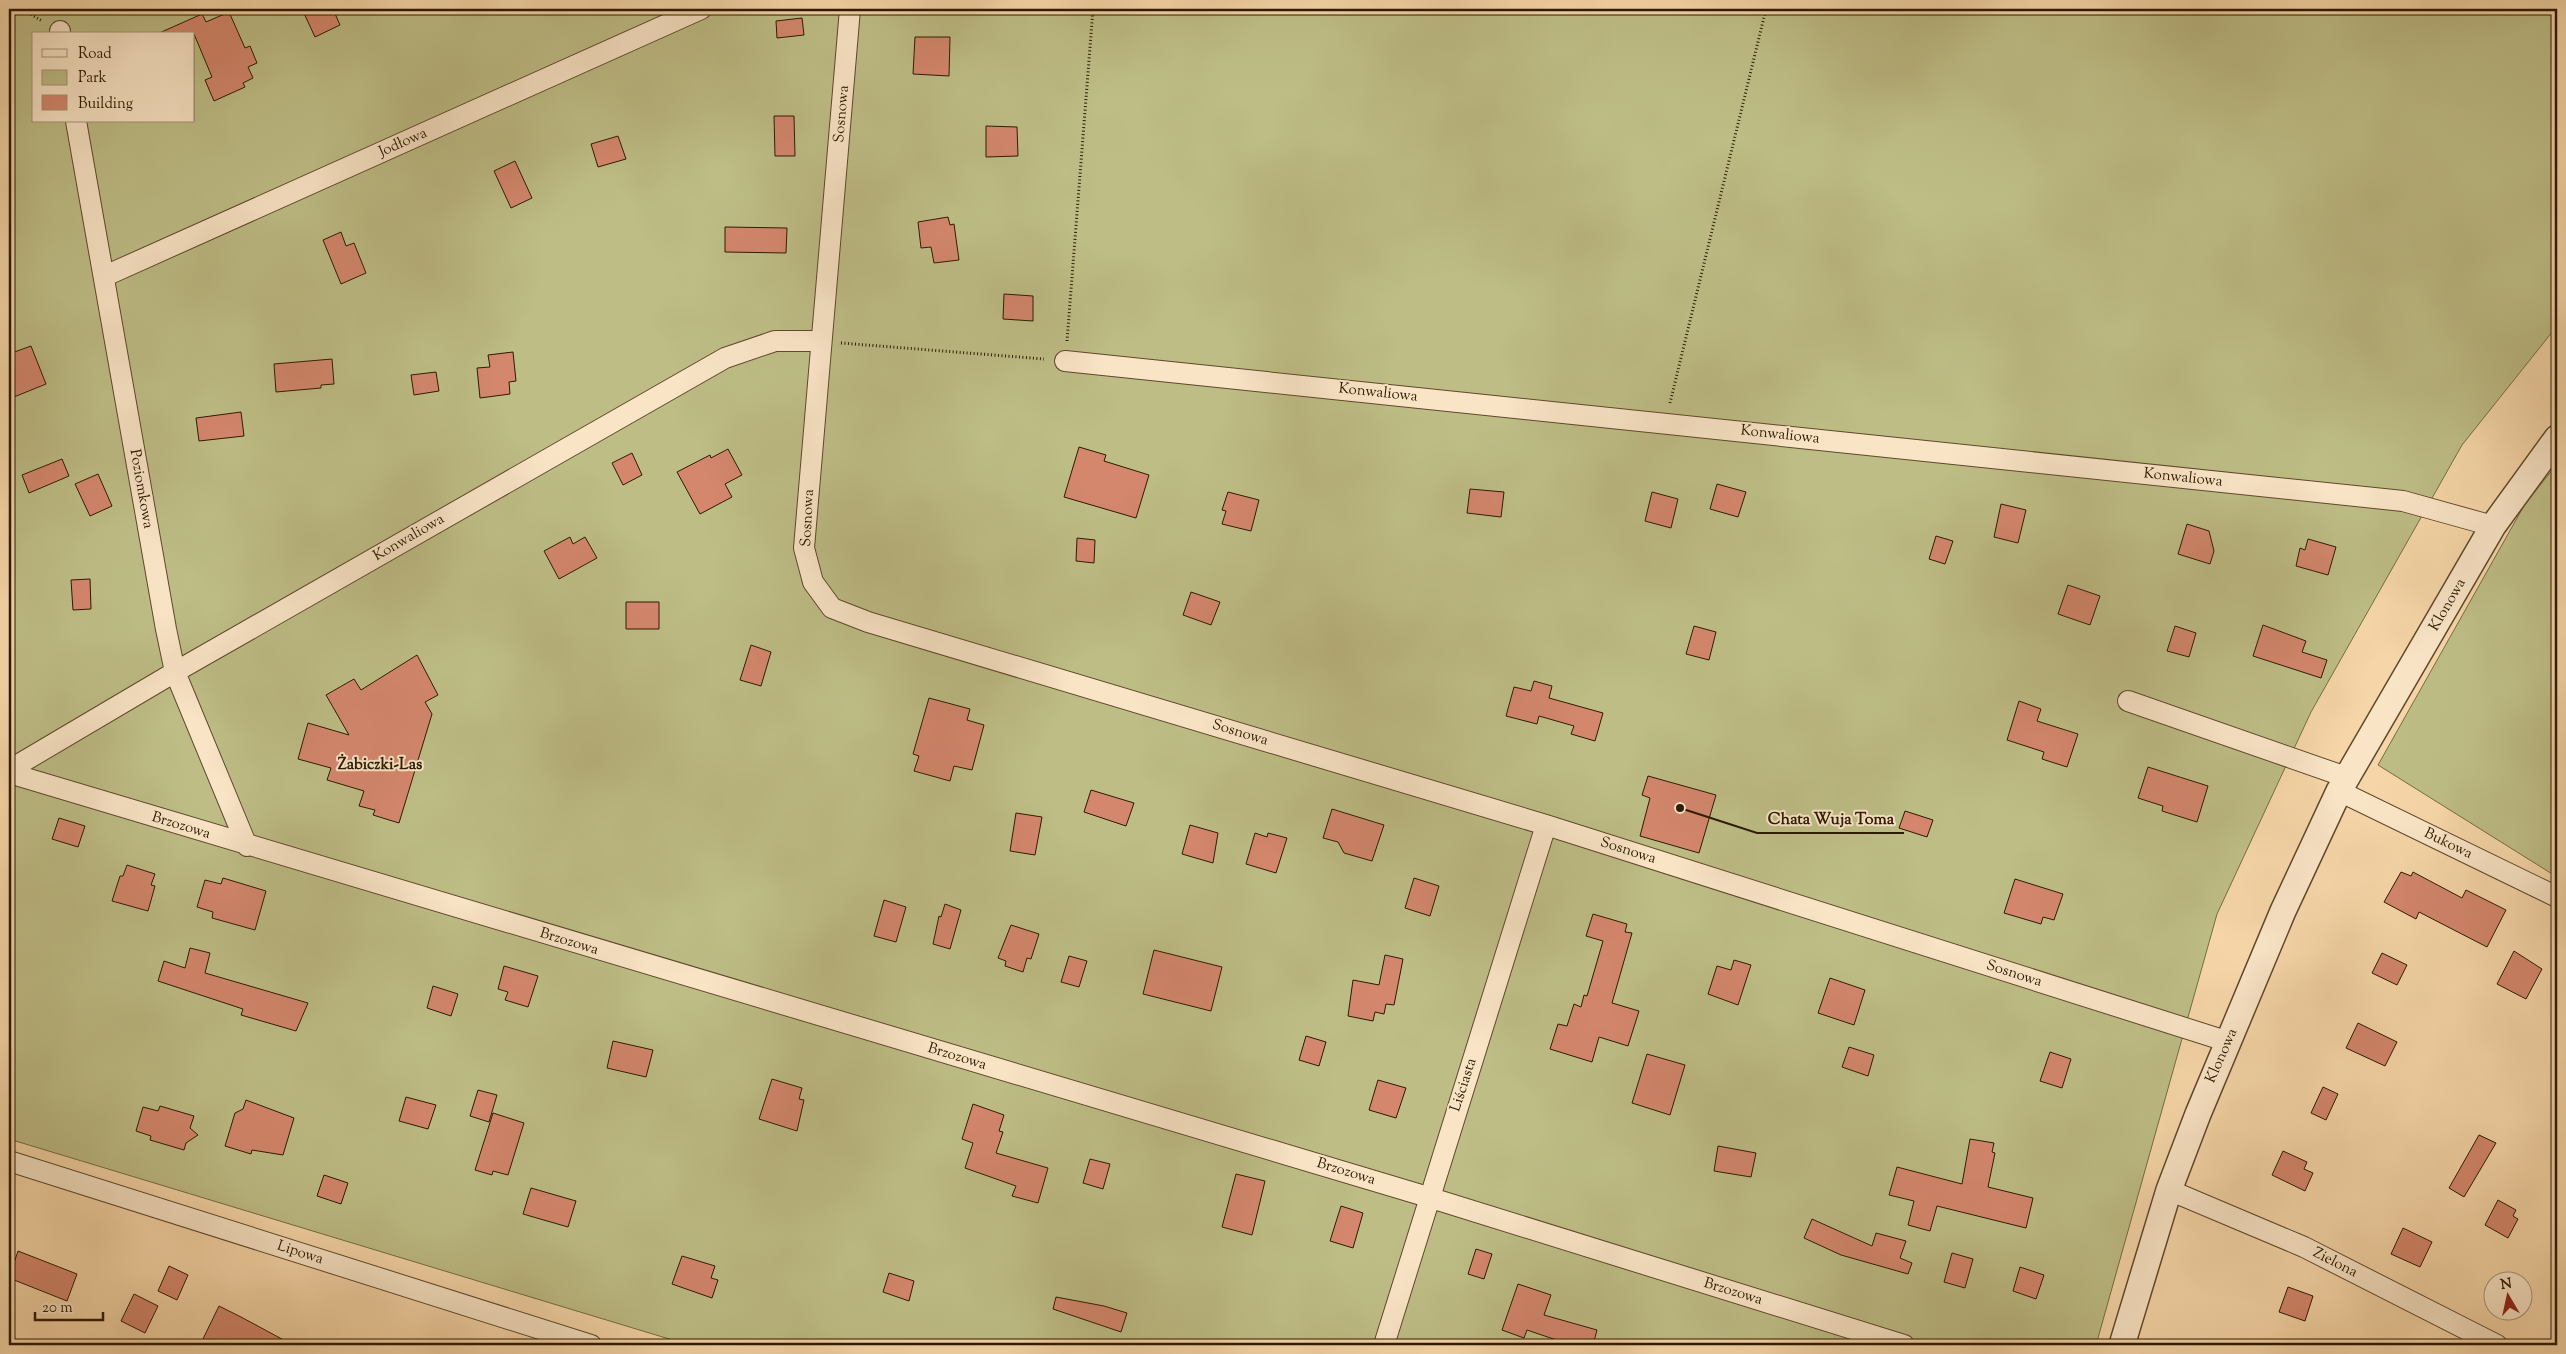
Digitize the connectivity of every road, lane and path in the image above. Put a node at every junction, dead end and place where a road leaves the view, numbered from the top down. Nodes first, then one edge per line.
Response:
1 (701, 9) edge
2 (850, 9) edge
3 (1093, 9) edge
4 (1766, 9) edge
5 (76, 122) edge
6 (105, 276) junction
7 (820, 341) junction
8 (1065, 361) junction
9 (1665, 423) junction
10 (2557, 438) edge
11 (2493, 526) junction
12 (176, 672) junction
13 (2128, 700) dead end
14 (9, 772) edge
15 (2342, 784) junction
16 (1546, 825) junction
17 (247, 846) junction
18 (2557, 897) edge
19 (2229, 1042) junction
20 (9, 1161) edge
21 (2169, 1190) junction
22 (1428, 1197) junction
23 (592, 1345) edge
24 (1384, 1345) edge
25 (1904, 1345) edge
26 (2122, 1345) edge
27 (2497, 1345) edge

1 - 6 street, Jodłowa
2 - 7 street, Sosnowa
3 - 8 path
4 - 9 path
5 - 6 street, Poziomkowa
6 - 12 street, Poziomkowa
7 - 8 path
7 - 12 street, Konwaliowa
7 - 16 street, Sosnowa
8 - 9 street, Konwaliowa
9 - 11 street, Konwaliowa
10 - 11 street, Klonowa
11 - 15 street, Klonowa
12 - 14 street, Konwaliowa
12 - 17 street, Poziomkowa
13 - 15 street
14 - 17 street, Brzozowa
15 - 18 street, Bukowa
15 - 19 street, Klonowa
16 - 19 street, Sosnowa
16 - 22 street, Liściasta
17 - 22 street, Brzozowa
19 - 21 street, Klonowa
20 - 23 street, Lipowa
21 - 26 street, Klonowa
21 - 27 street, Zielona
22 - 24 street, Liściasta
22 - 25 street, Brzozowa

